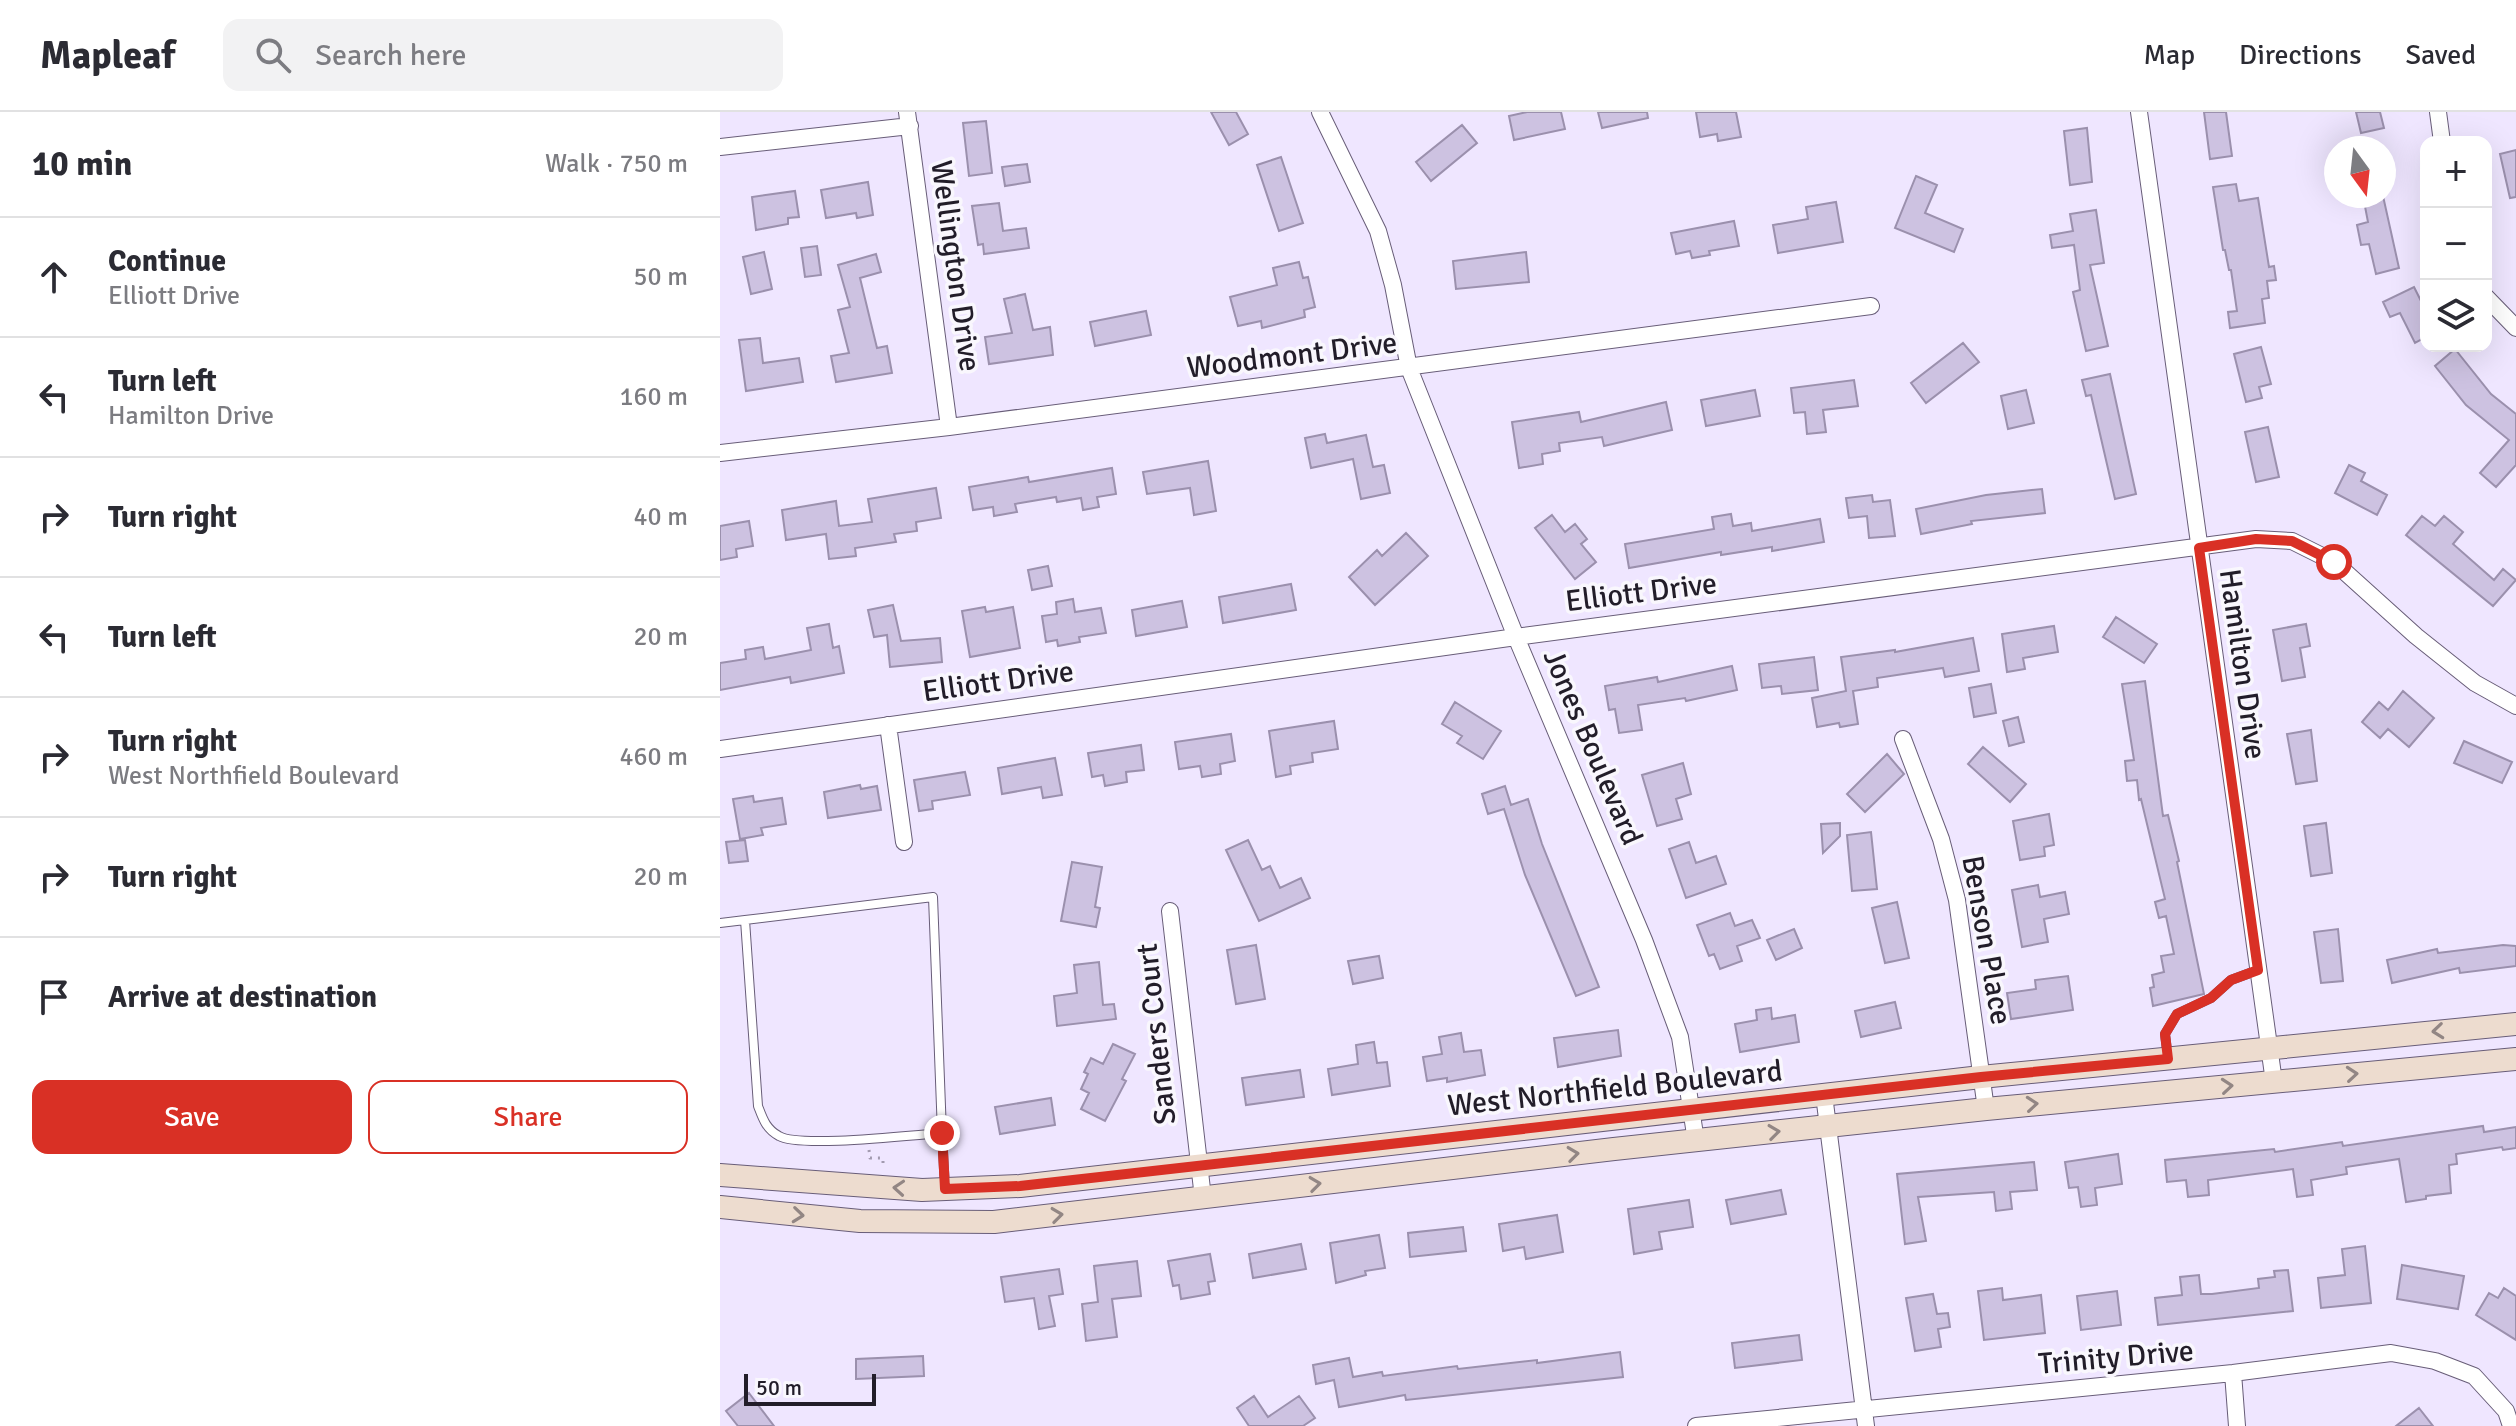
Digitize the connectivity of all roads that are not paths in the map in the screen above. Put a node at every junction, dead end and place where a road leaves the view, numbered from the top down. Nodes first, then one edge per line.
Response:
1 (1320, 112) edge
2 (2139, 112) edge
3 (2438, 112) edge
4 (908, 119) edge
5 (2441, 136) edge
6 (720, 147) edge
7 (2492, 303) edge
8 (1871, 306) dead end
9 (2516, 328) edge
10 (1409, 368) junction
11 (949, 427) junction
12 (720, 453) edge
13 (2199, 548) junction
14 (1516, 637) junction
15 (2516, 706) edge
16 (888, 725) junction
17 (1903, 739) dead end
18 (720, 749) edge
19 (904, 842) dead end
20 (1170, 911) dead end
21 (745, 920) junction
22 (720, 923) edge
23 (2258, 970) junction
24 (2516, 1024) edge
25 (2269, 1048) junction
26 (2168, 1059) junction
27 (2516, 1059) edge
28 (1981, 1077) junction
29 (2274, 1082) junction
30 (1824, 1095) junction
31 (1986, 1109) junction
32 (1693, 1110) junction
33 (1827, 1126) junction
34 (942, 1133) junction
35 (1696, 1141) junction
36 (1199, 1165) junction
37 (720, 1175) edge
38 (945, 1189) junction
39 (1203, 1198) junction
40 (720, 1207) edge
41 (2233, 1373) junction
42 (1863, 1409) junction
43 (1696, 1426) edge
44 (1866, 1426) edge
45 (2237, 1426) edge
46 (2511, 1426) edge

1 - 10 street, Jones Boulevard
2 - 13 street, Hamilton Drive
3 - 5 street
4 - 6 street
4 - 11 street, Wellington Drive
7 - 9 street
8 - 10 street, Woodmont Drive
10 - 11 street, Woodmont Drive
10 - 14 street, Jones Boulevard
11 - 12 street, Woodmont Drive
13 - 14 street, Elliott Drive
13 - 15 street, Elliott Drive
13 - 23 street, Hamilton Drive
14 - 16 street, Elliott Drive
14 - 32 street, Jones Boulevard
16 - 18 street, Elliott Drive
16 - 19 street
17 - 28 street, Benson Place
20 - 36 street, Sanders Court
21 - 22 lane
21 - 34 lane
21 - 34 lane
23 - 25 street, Hamilton Drive
23 - 26 lane
24 -> 25 main road, West Northfield Boulevard
25 - 26 main road, West Northfield Boulevard
25 - 29 street, Hamilton Drive
26 - 28 main road, West Northfield Boulevard
29 -> 27 main road, West Northfield Boulevard
28 - 30 main road, West Northfield Boulevard
28 - 31 street, Benson Place
31 -> 29 main road, West Northfield Boulevard
30 - 32 main road, West Northfield Boulevard
30 - 33 street
31 - 33 main road, West Northfield Boulevard
32 - 35 street, Jones Boulevard
32 - 36 main road, West Northfield Boulevard
35 -> 33 main road, West Northfield Boulevard
33 - 42 street
34 - 38 lane
39 -> 35 main road, West Northfield Boulevard
36 - 38 main road, West Northfield Boulevard
36 - 39 street, Sanders Court
38 -> 37 main road, West Northfield Boulevard
40 -> 39 main road, West Northfield Boulevard
41 - 42 street, Trinity Drive
41 - 45 street
41 - 46 street, Trinity Drive
42 - 43 street, Trinity Drive
42 - 44 street

